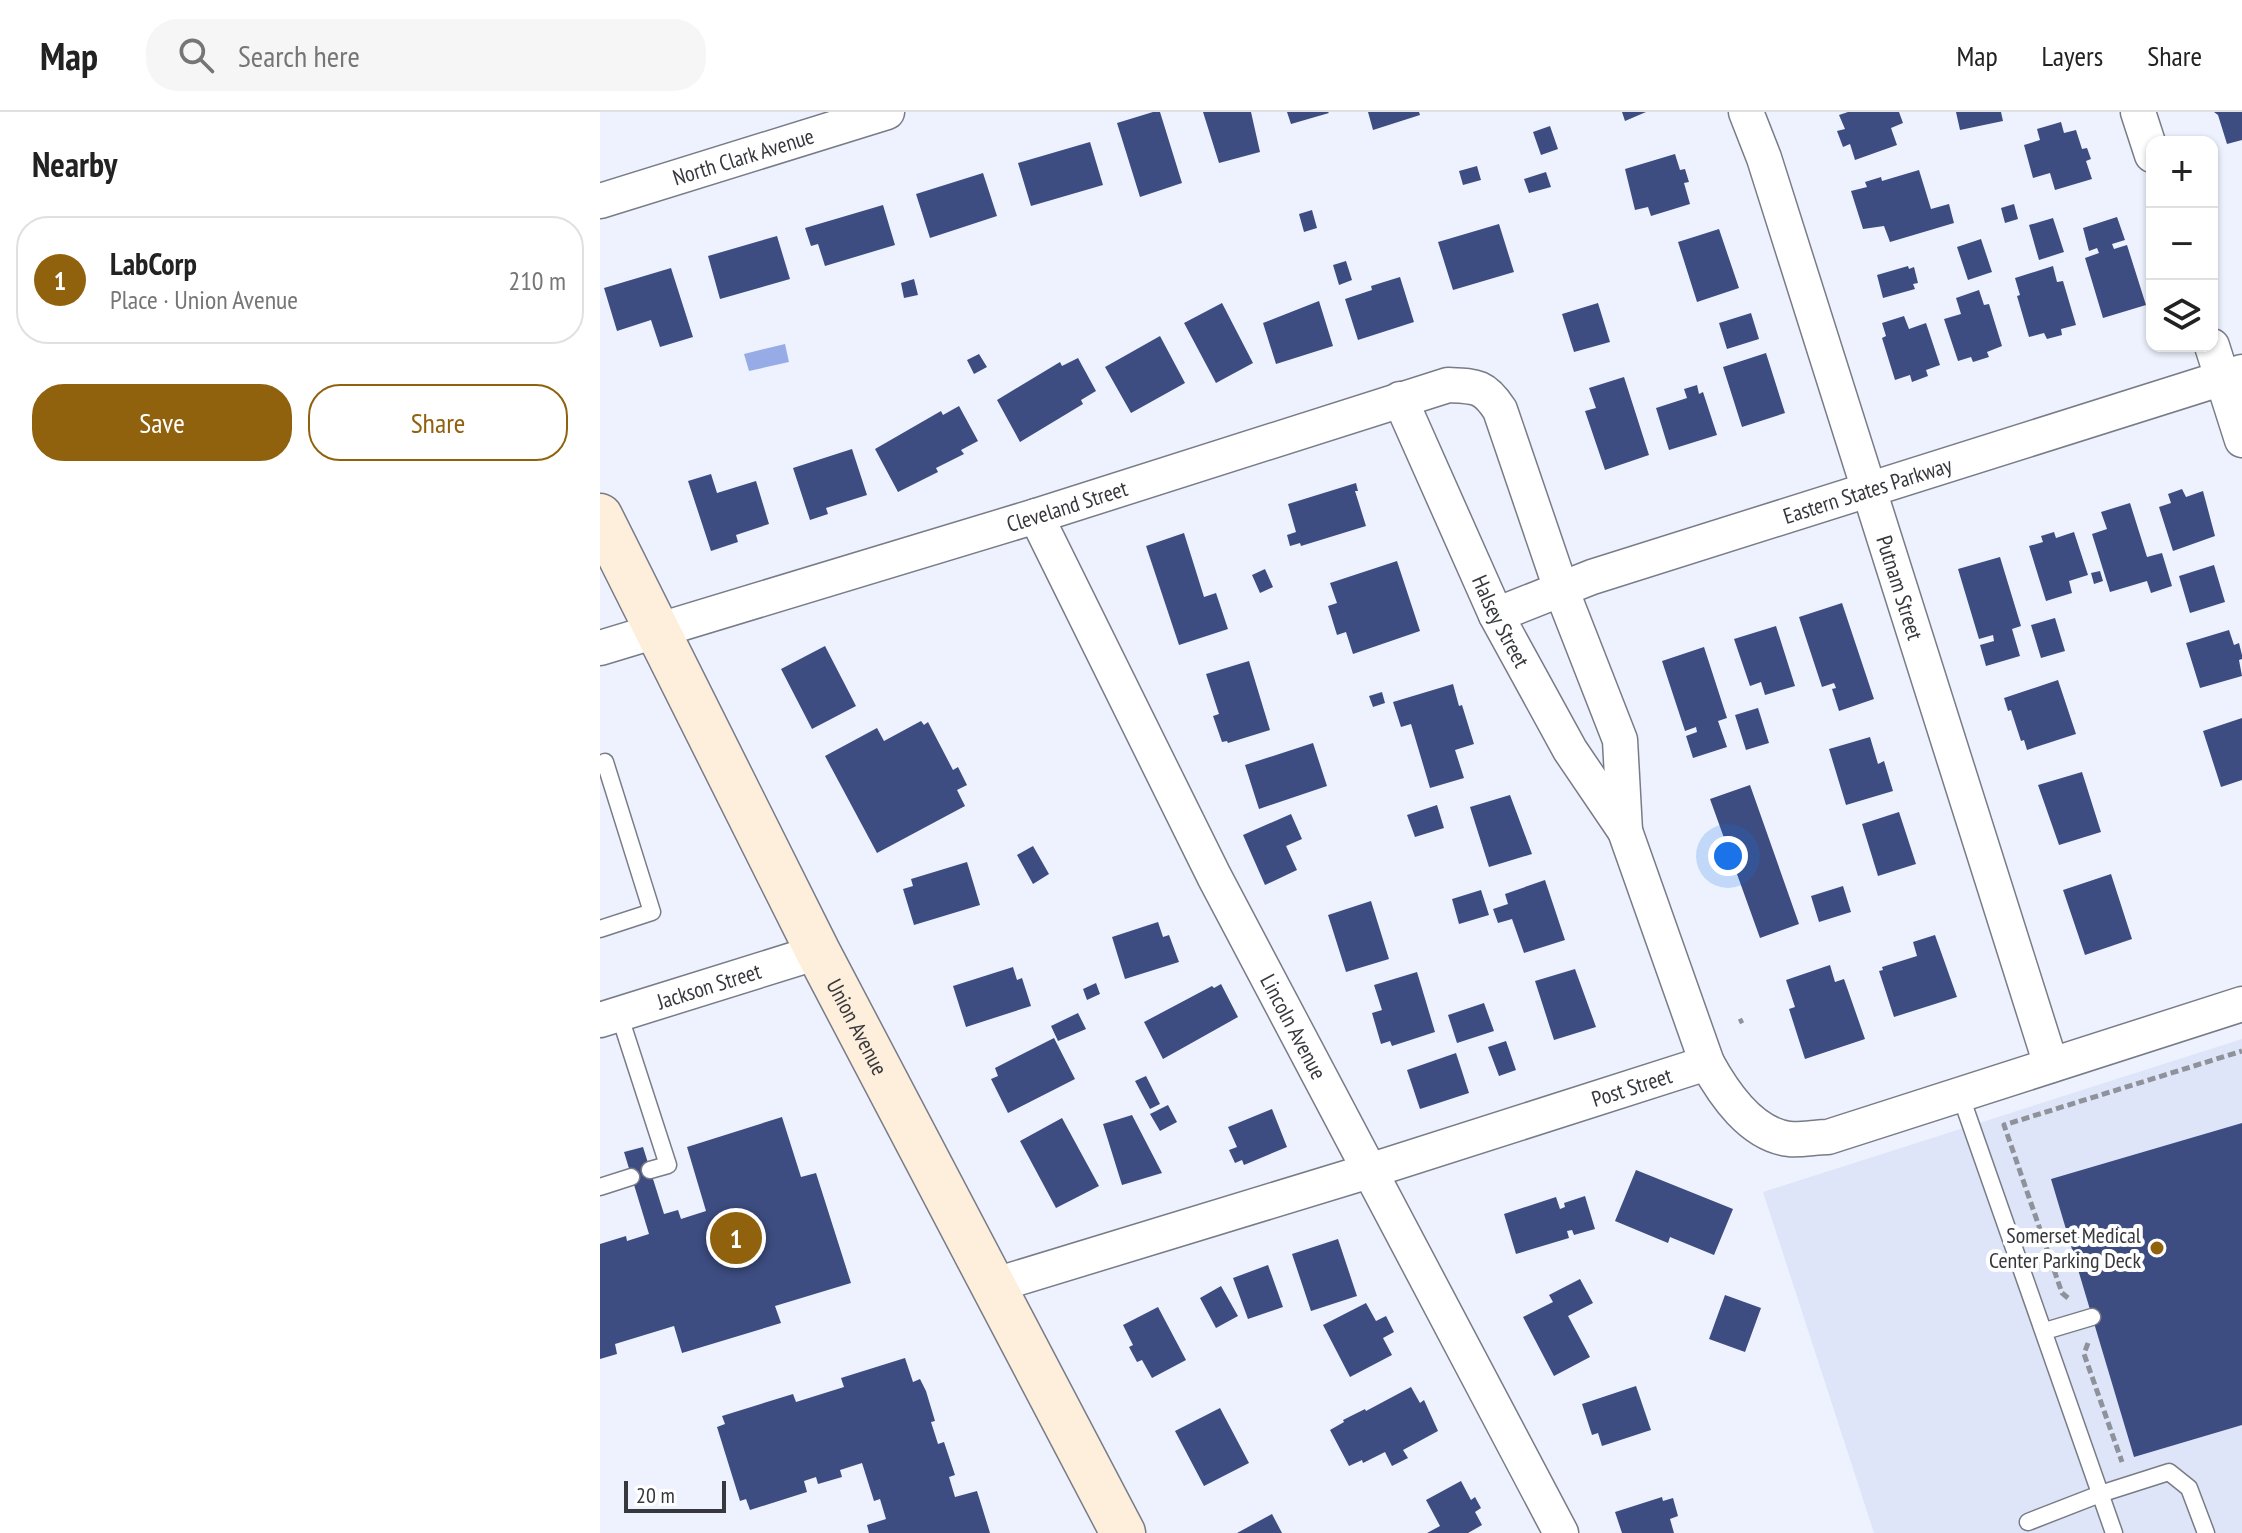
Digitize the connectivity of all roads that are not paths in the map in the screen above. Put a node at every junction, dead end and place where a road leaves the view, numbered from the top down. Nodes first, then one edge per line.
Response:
1 (887, 112) edge
2 (1746, 112) edge
3 (2138, 112) edge
4 (2146, 137) edge
5 (600, 201) edge
6 (2216, 352) edge
7 (2232, 375) edge
8 (1476, 386) joint
9 (1400, 399) junction
10 (2242, 440) edge
11 (1869, 491) junction
12 (600, 516) edge
13 (1036, 516) junction
14 (1561, 589) junction
15 (1496, 615) junction
16 (658, 631) junction
17 (600, 648) edge
18 (605, 762) dead end
19 (1625, 831) junction
20 (600, 929) edge
21 (818, 952) junction
22 (2242, 1004) edge
23 (610, 1017) edge
24 (1707, 1063) junction
25 (2051, 1065) junction
26 (1960, 1094) junction
27 (650, 1170) dead end
28 (1369, 1171) junction
29 (631, 1177) dead end
30 (600, 1187) edge
31 (992, 1286) junction
32 (2086, 1319) road end
33 (2045, 1331) junction
34 (2100, 1494) junction
35 (2028, 1522) dead end
36 (1123, 1533) edge
37 (1561, 1533) edge
38 (2114, 1533) edge
39 (2206, 1533) edge

1 - 5 street, North Clark Avenue
2 - 11 street, Putnam Street
3 - 4 street
6 - 7 street
7 - 10 street
7 - 11 street, Eastern States Parkway
8 - 9 street, Cleveland Street
8 - 14 street, Halsey Street
9 - 13 street, Cleveland Street
9 - 15 street, Halsey Street
11 - 14 street, Eastern States Parkway
11 - 25 street, Putnam Street
12 - 16 street, Union Avenue
13 - 16 street, Cleveland Street
13 - 28 street, Lincoln Avenue
14 - 15 street, Eastern States Parkway
14 - 19 street, Halsey Street
15 - 19 street, Halsey Street
16 - 17 street, Cleveland Street
16 - 21 street, Union Avenue
18 - 20 lane
19 - 24 street, Halsey Street
21 - 23 street, Jackson Street
21 - 31 street, Union Avenue
22 - 25 street
23 - 27 lane
24 - 26 street
24 - 28 street, Post Street
25 - 26 street
26 - 33 lane
28 - 31 street, Post Street
28 - 37 street, Lincoln Avenue
29 - 30 lane
31 - 36 street, Union Avenue
32 - 33 lane
33 - 34 lane
34 - 35 lane
34 - 38 lane
34 - 39 lane

